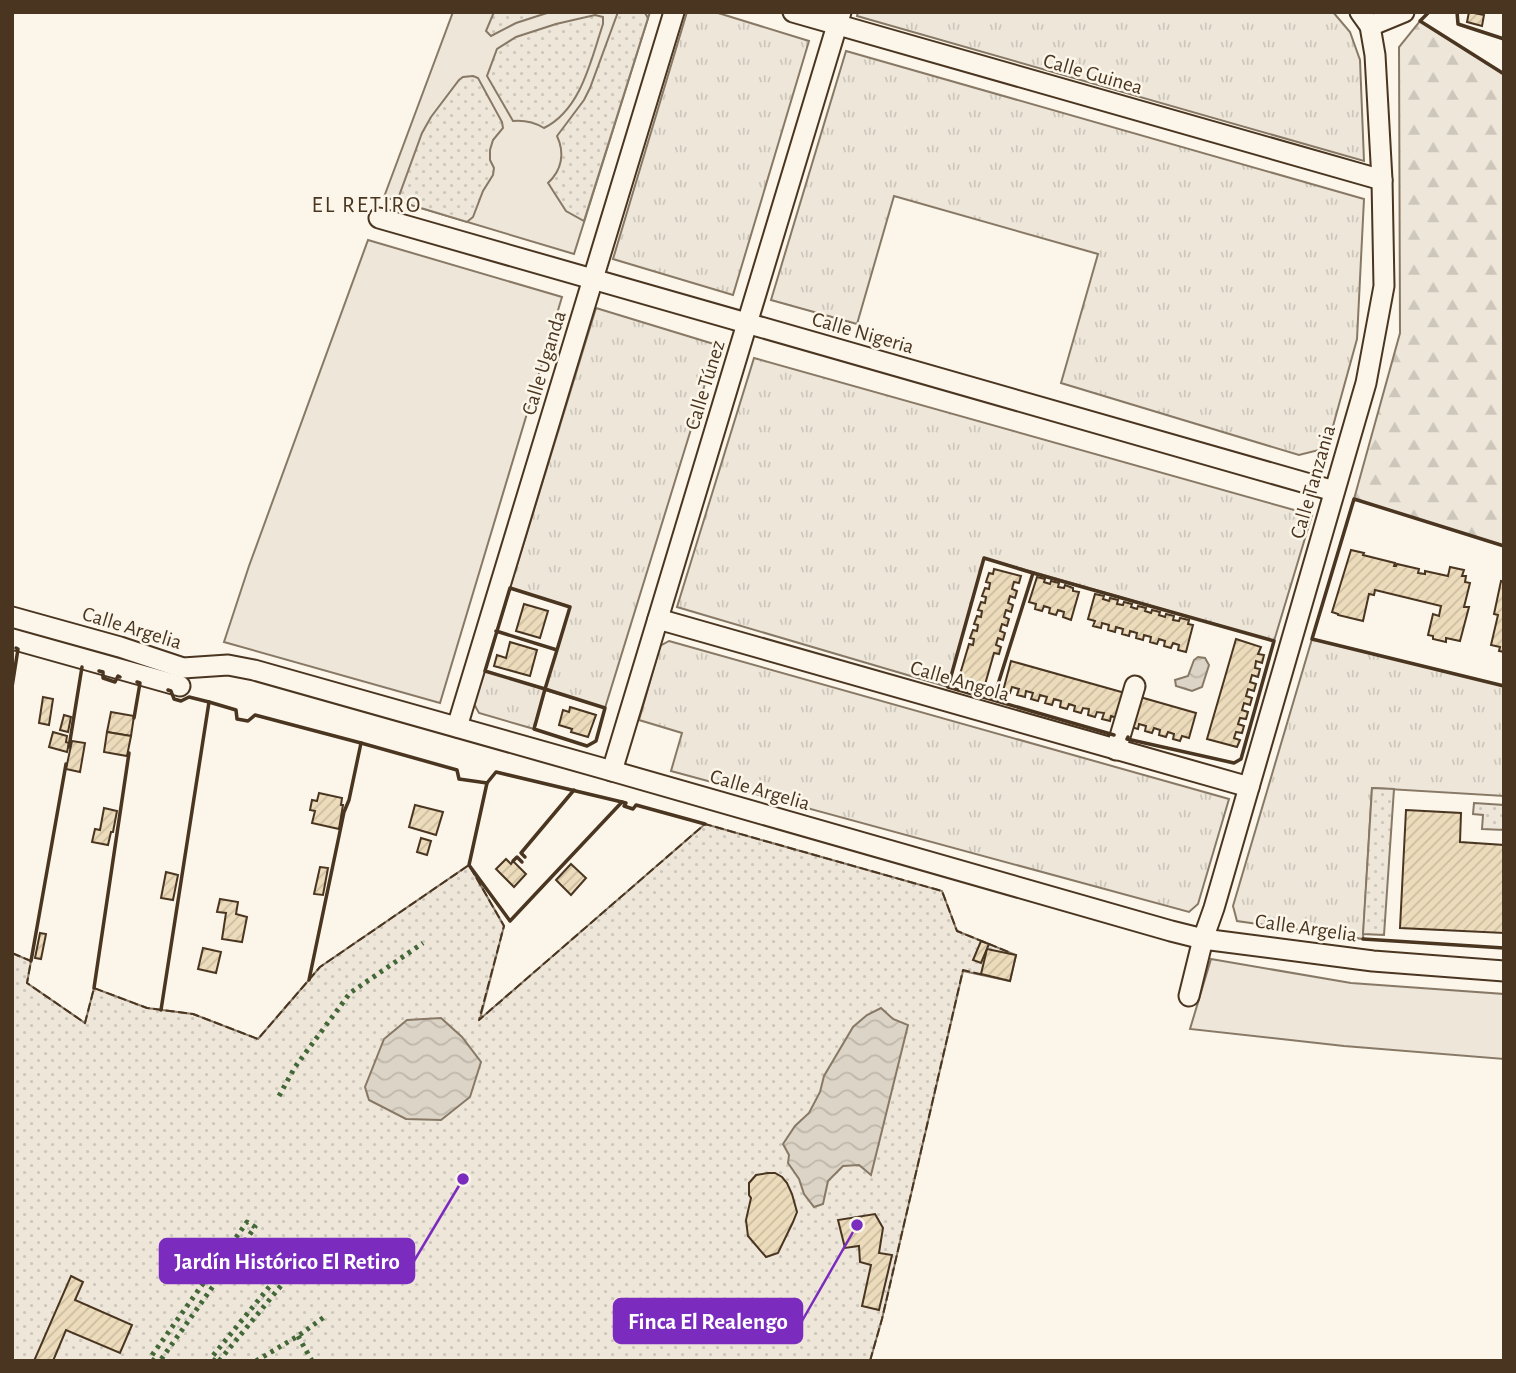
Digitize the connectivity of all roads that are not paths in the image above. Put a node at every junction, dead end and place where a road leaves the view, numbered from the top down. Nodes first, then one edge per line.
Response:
1 (674, 12) edge
2 (793, 12) edge
3 (1404, 12) edge
4 (839, 19) edge
5 (1365, 19) edge
6 (1382, 180) junction
7 (379, 218) dead end
8 (593, 279) junction
9 (747, 323) junction
10 (1334, 491) junction
11 (12, 617) edge
12 (658, 619) junction
13 (12, 639) edge
14 (180, 686) dead end
15 (1135, 686) dead end
16 (457, 727) junction
17 (1116, 750) junction
18 (612, 771) junction
19 (1249, 787) junction
20 (1203, 939) junction
21 (1504, 971) edge
22 (1189, 996) dead end

1 - 8 street, Calle Uganda
2 - 4 street, Calle Guinea
3 - 5 street
4 - 6 street, Calle Guinea
4 - 9 street, Calle Túnez
5 - 6 street, Calle Tanzania
6 - 10 street, Calle Tanzania
7 - 8 street, Calle Nigeria
8 - 9 street, Calle Nigeria
8 - 16 street, Calle Uganda
9 - 10 street, Calle Nigeria
9 - 12 street, Calle Túnez
10 - 19 street, Calle Tanzania
11 - 16 street, Calle Argelia
12 - 17 street, Calle Angola
12 - 18 street, Calle Túnez
13 - 14 street
15 - 17 street
16 - 18 street, Calle Argelia
17 - 19 street, Calle Angola
18 - 20 street, Calle Argelia
19 - 20 street, Calle Tanzania
20 - 21 street, Calle Argelia
20 - 22 street, Calle Tanzania

